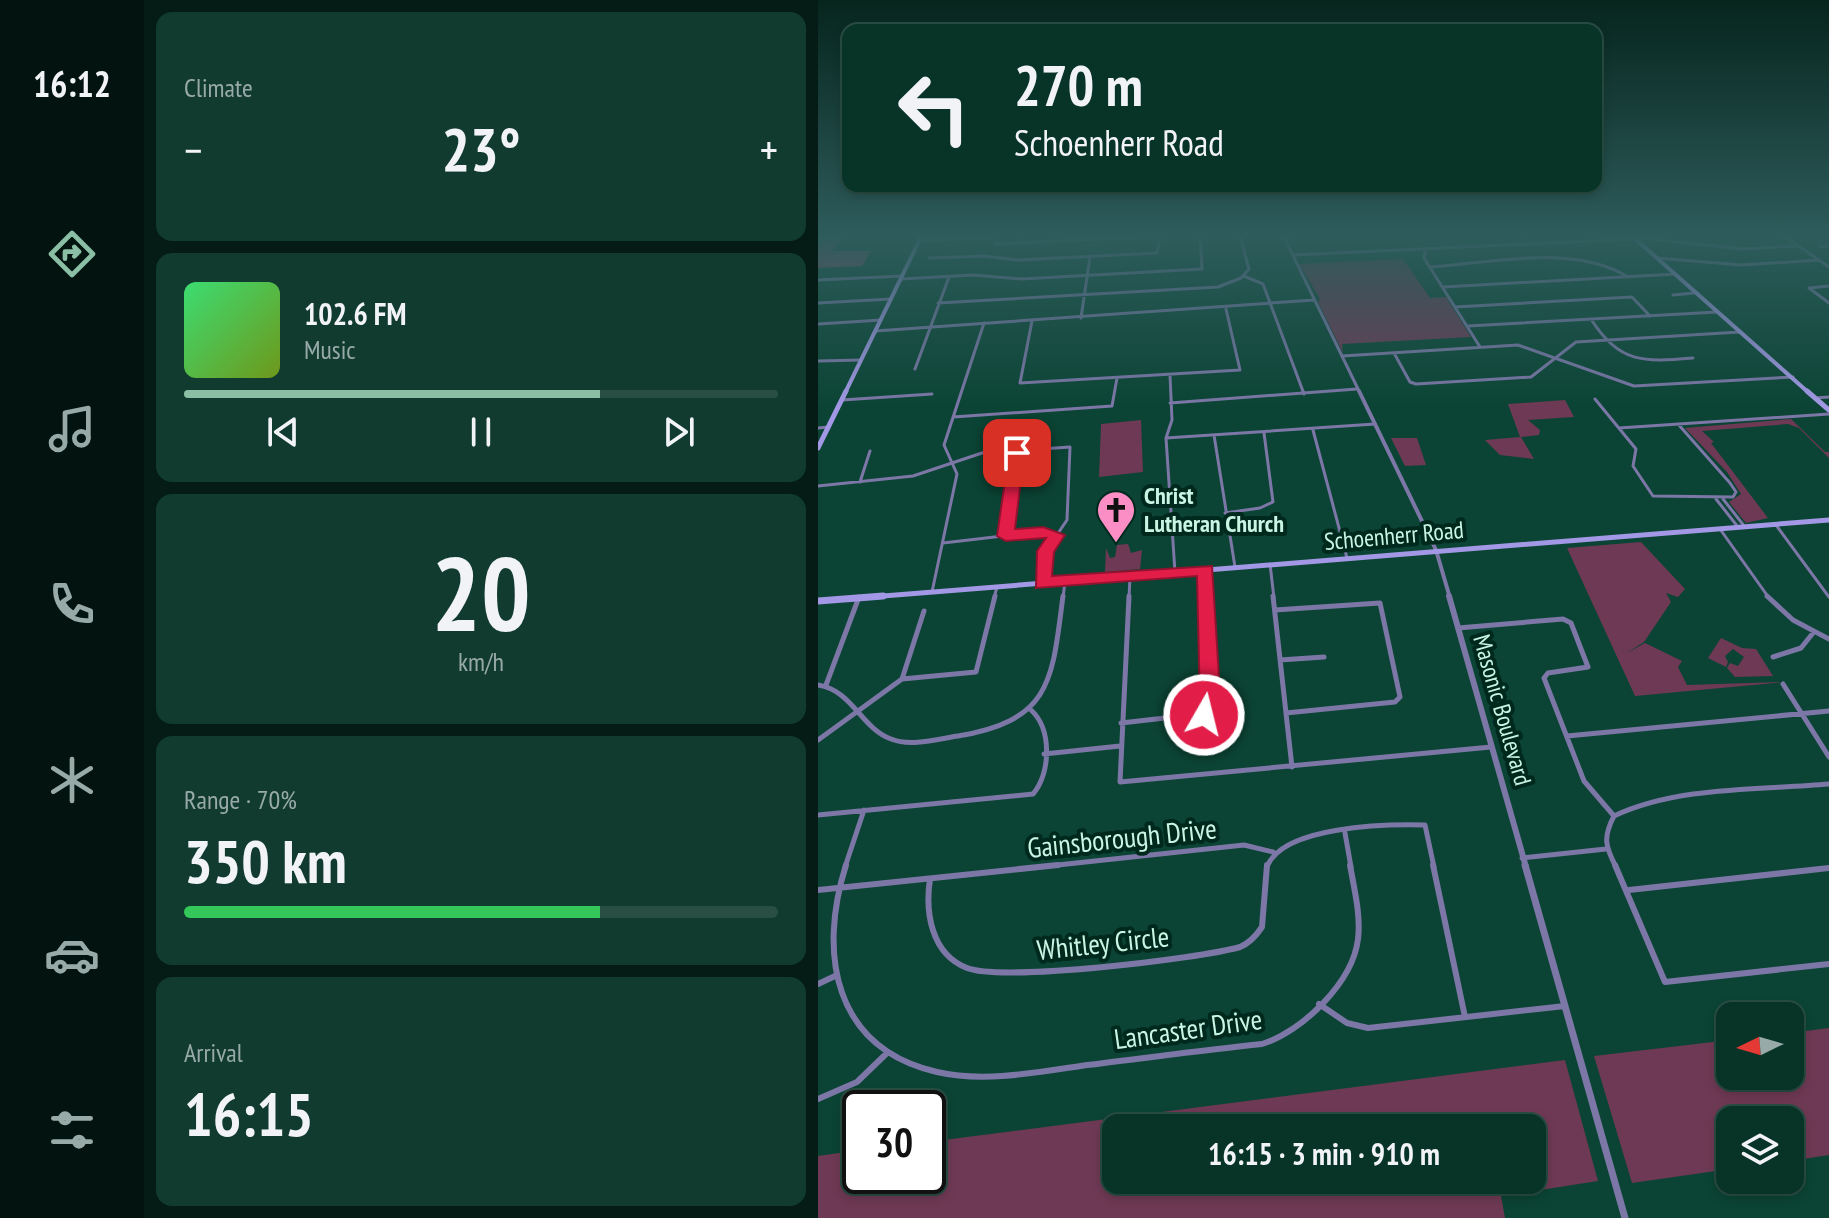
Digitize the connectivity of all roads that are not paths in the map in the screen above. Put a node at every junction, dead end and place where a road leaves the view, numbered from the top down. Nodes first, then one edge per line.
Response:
1 (894, 292) edge
2 (943, 292) edge
3 (1085, 292) edge
4 (1141, 292) edge
5 (1265, 292) edge
6 (1310, 292) edge
7 (1446, 292) edge
8 (1698, 293) joint
9 (1084, 295) junction
10 (1673, 295) dead end
11 (891, 299) junction
12 (1314, 300) junction
13 (818, 303) edge
14 (938, 303) junction
15 (1271, 305) junction
16 (1455, 307) junction
17 (1226, 309) junction
18 (1720, 312) junction
19 (1650, 316) junction
20 (1081, 318) junction
21 (1591, 319) junction
22 (881, 320) junction
23 (1032, 321) junction
24 (984, 323) junction
25 (818, 324) edge
26 (930, 326) junction
27 (1468, 326) junction
28 (875, 331) junction
29 (1742, 332) junction
30 (1605, 340) junction
31 (1480, 347) junction
32 (1394, 353) junction
33 (1342, 356) junction
34 (1553, 356) junction
35 (862, 358) junction
36 (1693, 358) dead end
37 (818, 361) edge
38 (915, 369) dead end
39 (1170, 375) junction
40 (1793, 377) junction
41 (1117, 378) junction
42 (1357, 389) junction
43 (932, 394) dead end
44 (1304, 394) junction
45 (1829, 397) edge
46 (1815, 398) junction
47 (1595, 399) dead end
48 (842, 400) junction
49 (1170, 403) junction
50 (1829, 412) edge
51 (953, 417) junction
52 (1375, 424) junction
53 (1678, 424) junction
54 (829, 427) junction
55 (818, 428) edge
56 (1619, 428) junction
57 (1313, 430) junction
58 (1264, 433) junction
59 (1214, 435) junction
60 (1166, 438) junction
61 (818, 448) edge
62 (1017, 450) junction
63 (870, 451) dead end
64 (954, 463) junction
65 (860, 482) junction
66 (818, 486) edge
67 (1716, 499) junction
68 (1723, 499) junction
69 (1225, 513) junction
70 (1829, 520) edge
71 (1775, 525) junction
72 (1741, 527) junction
73 (1720, 529) junction
74 (1057, 535) junction
75 (1006, 536) junction
76 (943, 543) junction
77 (1436, 550) junction
78 (1347, 558) junction
79 (1270, 564) junction
80 (1235, 567) junction
81 (1206, 570) junction
82 (1175, 572) junction
83 (1130, 576) junction
84 (1065, 581) junction
85 (1042, 583) junction
86 (997, 587) junction
87 (932, 592) junction
88 (859, 597) junction
89 (1829, 597) edge
90 (818, 601) edge
91 (1275, 610) junction
92 (924, 611) dead end
93 (1458, 628) junction
94 (1813, 633) junction
95 (1829, 639) edge
96 (1324, 657) dead end
97 (1773, 657) dead end
98 (1280, 660) junction
99 (902, 679) junction
100 (1783, 684) dead end
101 (818, 685) edge
102 (826, 685) junction
103 (1031, 710) junction
104 (1829, 711) edge
105 (858, 713) junction
106 (1286, 713) junction
107 (1802, 714) junction
108 (1121, 723) junction
109 (1567, 736) junction
110 (818, 740) edge
111 (1120, 746) junction
112 (1491, 747) junction
113 (1044, 754) junction
114 (1829, 757) edge
115 (1292, 767) junction
116 (1829, 784) edge
117 (864, 810) junction
118 (818, 815) edge
119 (1614, 816) junction
120 (1345, 833) junction
121 (1606, 849) junction
122 (1273, 852) junction
123 (1522, 858) junction
124 (1829, 868) edge
125 (930, 879) junction
126 (841, 888) junction
127 (818, 890) edge
128 (1627, 890) junction
129 (1829, 964) edge
130 (835, 976) junction
131 (818, 984) edge
132 (1319, 1004) junction
133 (1565, 1006) junction
134 (1465, 1017) junction
135 (887, 1053) junction
136 (818, 1099) edge
137 (1625, 1218) edge

1 - 11 main road
2 - 14 street
3 - 9 street
4 - 9 street
5 - 15 street
6 - 12 street, Masonic Boulevard
7 - 16 street
8 - 10 street
8 - 18 main road
9 - 14 street
9 - 20 street
11 - 13 street
11 - 22 main road
12 - 15 street
12 - 33 street, Masonic Boulevard
14 - 26 street
15 - 17 street
15 - 44 street
16 - 19 street
16 - 27 street
17 - 20 street
17 - 39 street
18 - 19 street
18 - 29 main road
19 - 21 street
20 - 23 street
21 - 27 street
21 - 30 street
22 - 25 street
22 - 28 main road
23 - 24 street
23 - 41 street
24 - 26 street
24 - 51 street
26 - 28 street
26 - 38 street
27 - 31 street
28 - 35 main road
29 - 30 street
29 - 40 main road
30 - 34 street
30 - 36 street
31 - 32 street
31 - 34 street
32 - 33 street
32 - 34 street
33 - 42 street, Masonic Boulevard
34 - 40 street
35 - 37 street
35 - 48 main road
39 - 41 street
39 - 49 street
40 - 46 main road
41 - 51 street
42 - 44 street
42 - 52 street, Masonic Boulevard
43 - 48 street
44 - 49 street
45 - 46 street
46 - 50 main road
47 - 56 street
48 - 54 main road
49 - 60 street
50 - 53 street
51 - 64 street
52 - 57 street
52 - 77 street, Masonic Boulevard
53 - 56 street
53 - 68 street
54 - 55 street
54 - 61 main road
56 - 67 street
57 - 58 street
57 - 78 street
58 - 59 street
58 - 69 street
59 - 60 street
59 - 69 street
60 - 82 street
62 - 64 street
62 - 74 street
62 - 75 street
63 - 65 street
64 - 65 street
64 - 76 street
65 - 66 street
67 - 68 street
67 - 72 street
68 - 72 street
69 - 80 street
70 - 71 main road, Schoenherr Road
71 - 72 main road, Schoenherr Road
71 - 89 street
72 - 73 main road, Schoenherr Road
73 - 77 main road, Schoenherr Road
73 - 94 street
74 - 75 street
74 - 85 street
75 - 76 street
76 - 87 street
77 - 78 main road, Schoenherr Road
77 - 93 street, Masonic Boulevard
78 - 79 main road, Schoenherr Road
79 - 80 main road, Schoenherr Road
79 - 91 street
80 - 81 main road, Schoenherr Road
81 - 82 main road, Schoenherr Road
81 - 108 street
82 - 83 main road, Schoenherr Road
83 - 84 main road, Schoenherr Road
83 - 108 street
84 - 85 main road, Schoenherr Road
84 - 103 street
85 - 86 main road, Schoenherr Road
86 - 87 main road, Schoenherr Road
86 - 99 street
87 - 88 main road, Schoenherr Road
88 - 90 main road, Schoenherr Road
88 - 102 street
91 - 98 street
91 - 106 street
92 - 99 street
93 - 109 street
93 - 112 street, Masonic Boulevard
94 - 95 street
94 - 97 street
96 - 98 street
98 - 106 street
99 - 105 street
100 - 107 street
101 - 102 street
102 - 105 street
103 - 105 street
103 - 113 street
104 - 107 street
105 - 110 street
106 - 115 street
107 - 109 street
107 - 114 street
108 - 111 street
109 - 119 street
111 - 113 street
111 - 115 street
112 - 115 street
112 - 123 street, Masonic Boulevard
113 - 117 street
116 - 119 street
117 - 118 street
117 - 126 street
119 - 121 street
120 - 122 street
120 - 132 street, Lancaster Drive
120 - 134 street
121 - 123 street
121 - 128 street
122 - 125 street, Gainsborough Drive
122 - 125 street, Whitley Circle
123 - 133 street, Masonic Boulevard
124 - 128 street
125 - 126 street, Gainsborough Drive
126 - 127 street, Gainsborough Drive
126 - 130 street
128 - 129 street
130 - 131 street
130 - 135 street
132 - 134 street
132 - 135 street, Lancaster Drive
133 - 134 street
133 - 137 street, Masonic Boulevard
135 - 136 street

